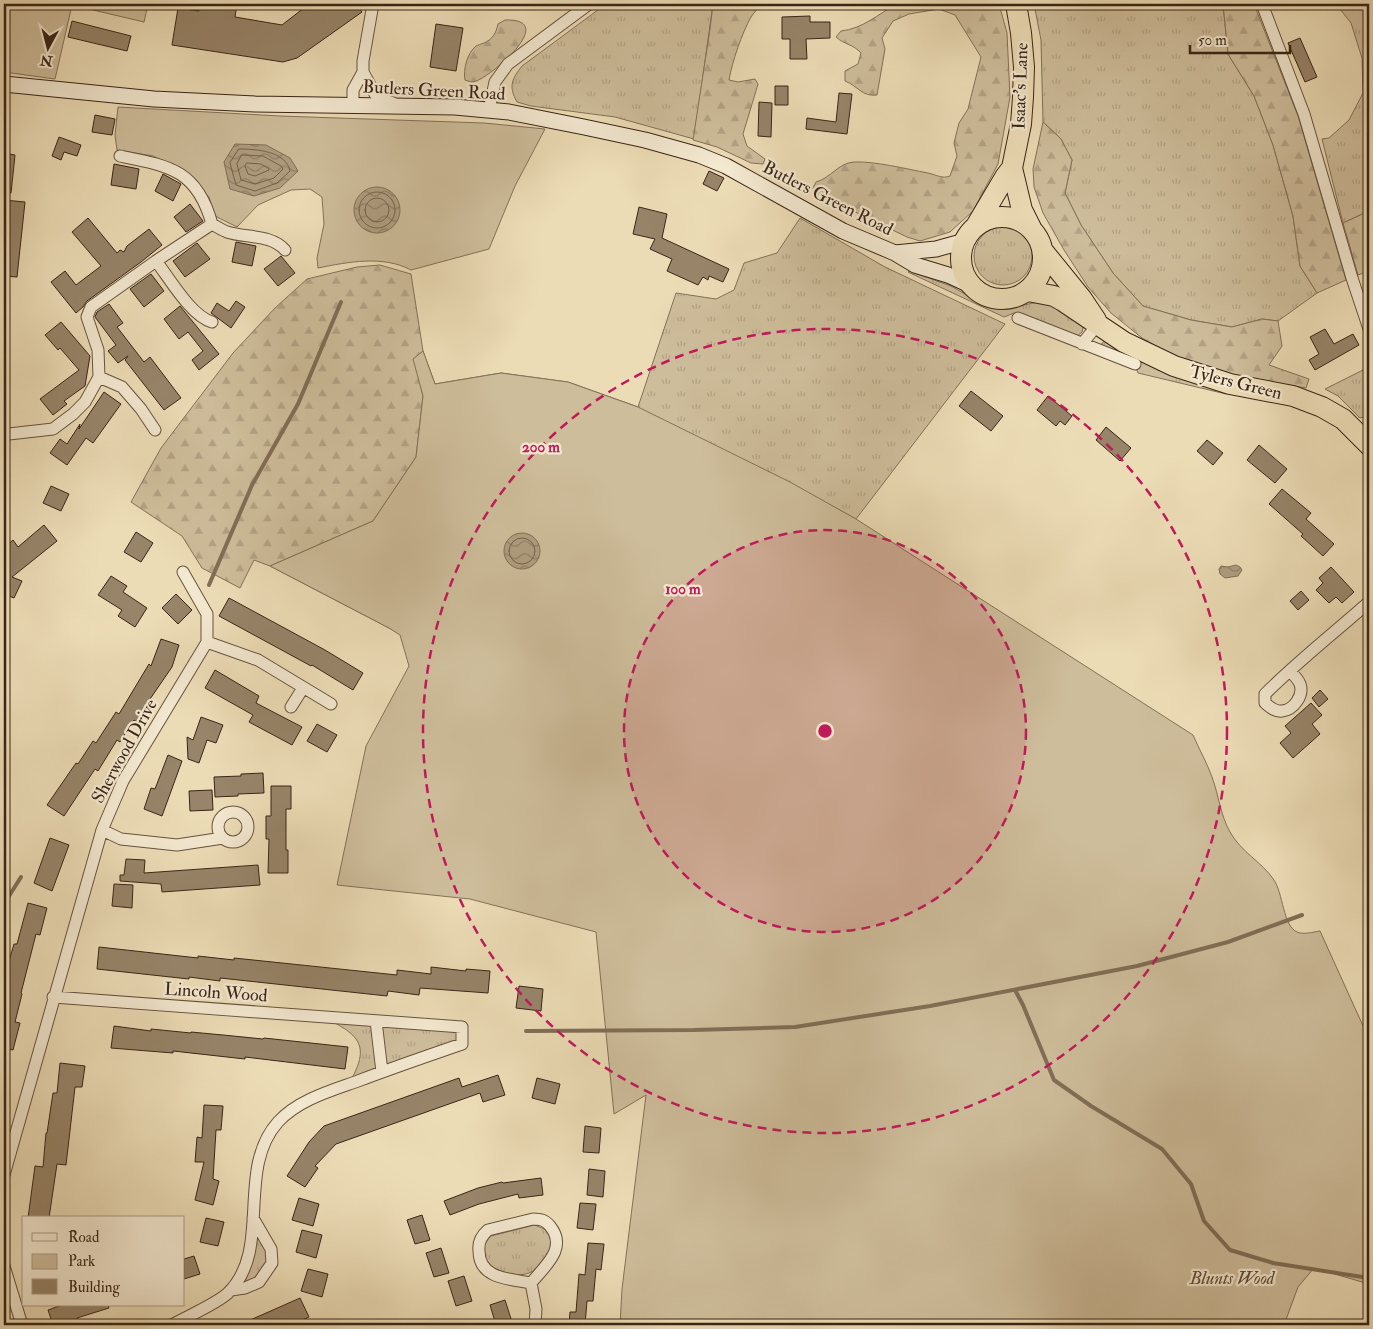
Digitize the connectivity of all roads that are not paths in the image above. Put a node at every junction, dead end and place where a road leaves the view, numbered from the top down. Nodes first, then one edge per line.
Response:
1 (373, 4) edge
2 (589, 4) edge
3 (1016, 4) edge
4 (1262, 4) edge
5 (363, 72) junction
6 (4, 84) edge
7 (354, 104) junction
8 (405, 106) junction
9 (489, 110) junction
10 (120, 156) dead end
11 (1012, 168) junction
12 (212, 224) junction
13 (1031, 228) junction
14 (970, 234) junction
15 (285, 250) dead end
16 (1043, 251) junction
17 (895, 253) junction
18 (156, 261) junction
19 (972, 286) junction
20 (1028, 290) junction
21 (1018, 318) dead end
22 (212, 322) dead end
23 (1098, 324) junction
24 (1369, 328) edge
25 (1082, 344) junction
26 (1135, 364) dead end
27 (99, 377) junction
28 (155, 430) dead end
29 (4, 436) edge
30 (1369, 445) edge
31 (183, 572) dead end
32 (1369, 602) edge
33 (207, 642) junction
34 (1290, 671) dead end
35 (303, 688) junction
36 (330, 704) dead end
37 (291, 708) dead end
38 (102, 830) junction
39 (223, 838) dead end
40 (55, 992) junction
41 (376, 1021) junction
42 (382, 1072) junction
43 (4, 1175) edge
44 (253, 1218) junction
45 (4, 1266) edge
46 (531, 1283) junction
47 (231, 1290) junction
48 (22, 1325) edge
49 (172, 1325) edge
50 (535, 1325) edge

1 - 5 street
2 - 9 street
3 - 11 highway, Isaac's Lane
4 - 24 street
5 - 7 street
5 - 8 street
6 - 7 main road, Butlers Green Road
7 - 8 main road, Butlers Green Road
8 - 9 main road, Butlers Green Road
9 - 17 main road, Butlers Green Road
10 - 12 street
11 - 13 highway, Isaac's Lane
11 - 14 highway, Isaac's Lane
12 - 15 street
12 - 18 street
13 - 14 highway
13 - 16 highway
14 - 17 main road, Butlers Green Road
14 - 19 highway
16 - 20 highway
16 - 23 highway, Tylers Green
17 - 19 main road, Butlers Green Road
18 - 22 street
18 - 27 street
19 - 20 highway
20 - 23 highway, Tylers Green
21 - 25 street
23 - 25 street
23 - 30 highway, Tylers Green
25 - 26 street
27 - 28 street
27 - 29 street
31 - 33 street
32 - 34 street
33 - 35 street
33 - 38 street, Sherwood Drive
35 - 36 street
35 - 37 street
38 - 39 street
38 - 40 street, Sherwood Drive
40 - 41 street, Lincoln Wood
40 - 43 street
41 - 42 street
41 - 42 street, Lincoln Wood
42 - 44 street
44 - 47 street
44 - 47 street
45 - 48 street
46 - 46 street
46 - 50 street
47 - 49 street

